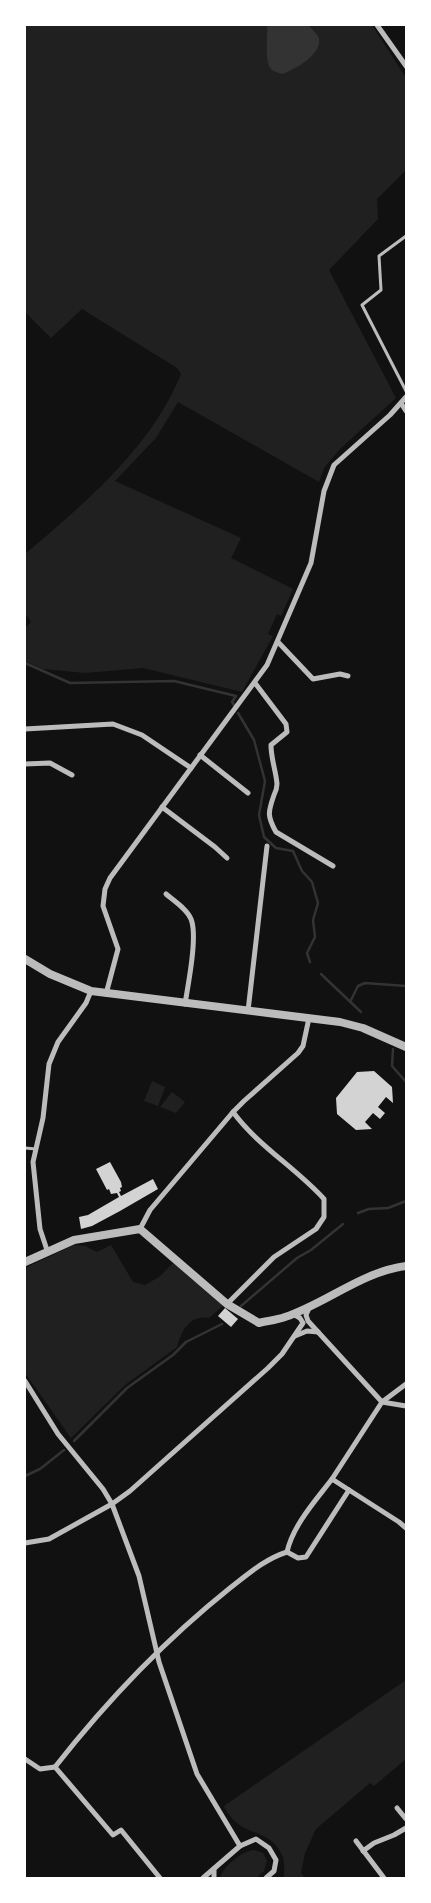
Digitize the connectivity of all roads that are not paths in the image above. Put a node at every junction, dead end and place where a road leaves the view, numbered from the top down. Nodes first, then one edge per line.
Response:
1 (377, 25) edge
2 (406, 66) edge
3 (406, 236) edge
4 (406, 391) edge
5 (406, 397) edge
6 (400, 403) junction
7 (406, 411) edge
8 (278, 642) junction
9 (348, 676) dead end
10 (255, 683) junction
11 (25, 729) edge
12 (200, 755) junction
13 (25, 764) edge
14 (191, 768) junction
15 (72, 775) dead end
16 (248, 793) dead end
17 (162, 807) junction
18 (267, 846) dead end
19 (227, 858) dead end
20 (333, 866) dead end
21 (166, 894) dead end
22 (25, 959) edge
23 (91, 991) junction
24 (106, 994) junction
25 (185, 1004) junction
26 (248, 1011) junction
27 (309, 1018) junction
28 (406, 1047) edge
29 (233, 1112) junction
30 (25, 1148) edge
31 (36, 1149) junction
32 (140, 1229) junction
33 (48, 1250) junction
34 (25, 1262) edge
35 (406, 1266) edge
36 (227, 1304) junction
37 (310, 1307) junction
38 (293, 1314) junction
39 (318, 1332) junction
40 (294, 1336) junction
41 (25, 1381) edge
42 (406, 1384) edge
43 (382, 1402) junction
44 (406, 1406) edge
45 (332, 1479) junction
46 (349, 1490) junction
47 (112, 1504) junction
48 (406, 1528) edge
49 (25, 1542) edge
50 (287, 1552) junction
51 (157, 1653) junction
52 (25, 1759) edge
53 (55, 1767) junction
54 (397, 1808) dead end
55 (406, 1820) edge
56 (406, 1828) edge
57 (356, 1841) dead end
58 (240, 1846) junction
59 (363, 1851) junction
60 (214, 1869) junction
61 (160, 1878) edge
62 (203, 1878) edge
63 (214, 1878) edge
64 (266, 1878) edge
65 (384, 1878) edge

1 - 2 street
3 - 4 lane
5 - 6 street
6 - 7 street
6 - 8 street
8 - 9 street
8 - 10 street
10 - 12 street
10 - 20 street
11 - 14 street
12 - 14 street
12 - 16 street
13 - 15 street
14 - 17 street
17 - 19 street
17 - 24 street
18 - 26 street
21 - 25 street
22 - 23 street
23 - 24 street
23 - 31 street
24 - 25 street
25 - 26 street
26 - 27 street
27 - 28 street
27 - 29 street
29 - 32 street
29 - 36 street
30 - 31 lane
31 - 33 street
32 - 33 street
32 - 36 street
33 - 34 street
35 - 37 street
36 - 38 street
37 - 38 street
37 - 39 street
38 - 40 street
39 - 40 street
39 - 43 street
40 - 47 street
41 - 47 street
42 - 43 street
43 - 44 street
43 - 45 street
45 - 46 street
45 - 50 street
46 - 48 street
46 - 50 street
47 - 49 street
47 - 51 street
50 - 51 street
51 - 53 street
51 - 58 street
52 - 53 street
53 - 61 street
54 - 55 street
56 - 59 street
57 - 59 street
58 - 60 street
58 - 64 street
59 - 65 street
60 - 62 street
60 - 63 street

